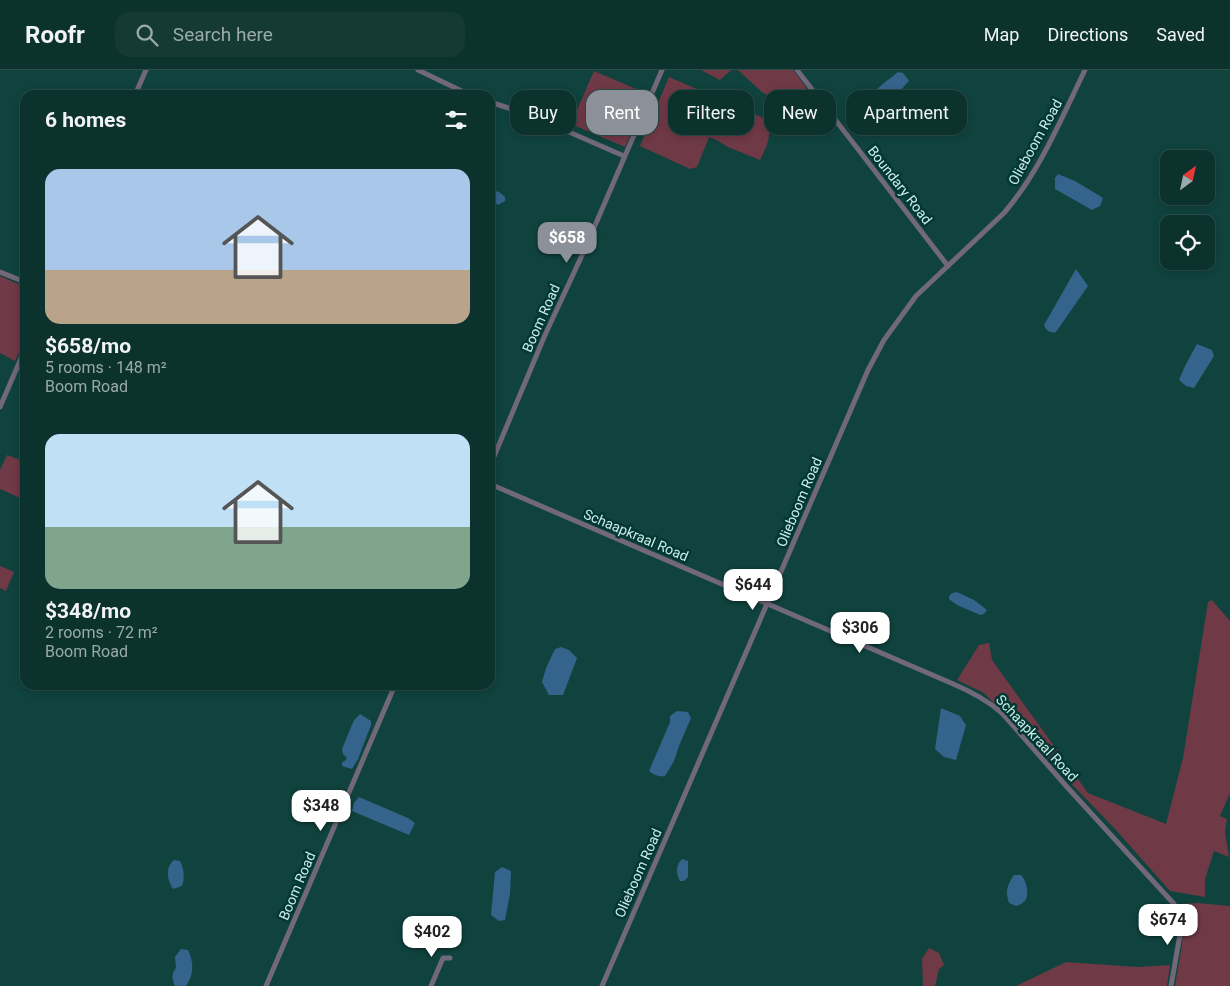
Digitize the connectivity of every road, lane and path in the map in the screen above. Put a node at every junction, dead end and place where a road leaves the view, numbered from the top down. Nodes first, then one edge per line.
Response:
1 (146, 70) edge
2 (418, 70) edge
3 (662, 70) edge
4 (797, 70) edge
5 (1085, 70) edge
6 (137, 90) edge
7 (460, 90) edge
8 (495, 104) edge
9 (624, 156) junction
10 (948, 266) junction
11 (0, 272) edge
12 (20, 280) edge
13 (20, 361) edge
14 (0, 408) edge
15 (495, 454) edge
16 (495, 486) edge
17 (767, 604) junction
18 (393, 690) edge
19 (450, 958) dead end
20 (266, 986) edge
21 (431, 986) edge
22 (602, 986) edge
23 (1171, 986) edge

1 - 6 street
2 - 7 street
3 - 9 street, Boom Road
4 - 10 street, Boundary Road
5 - 10 street, Olieboom Road
8 - 9 street
9 - 15 street, Boom Road
10 - 17 street, Olieboom Road
11 - 12 street
13 - 14 street
16 - 17 street, Schaapkraal Road
17 - 22 street, Olieboom Road
17 - 23 street, Schaapkraal Road
18 - 20 street, Boom Road
19 - 21 street

